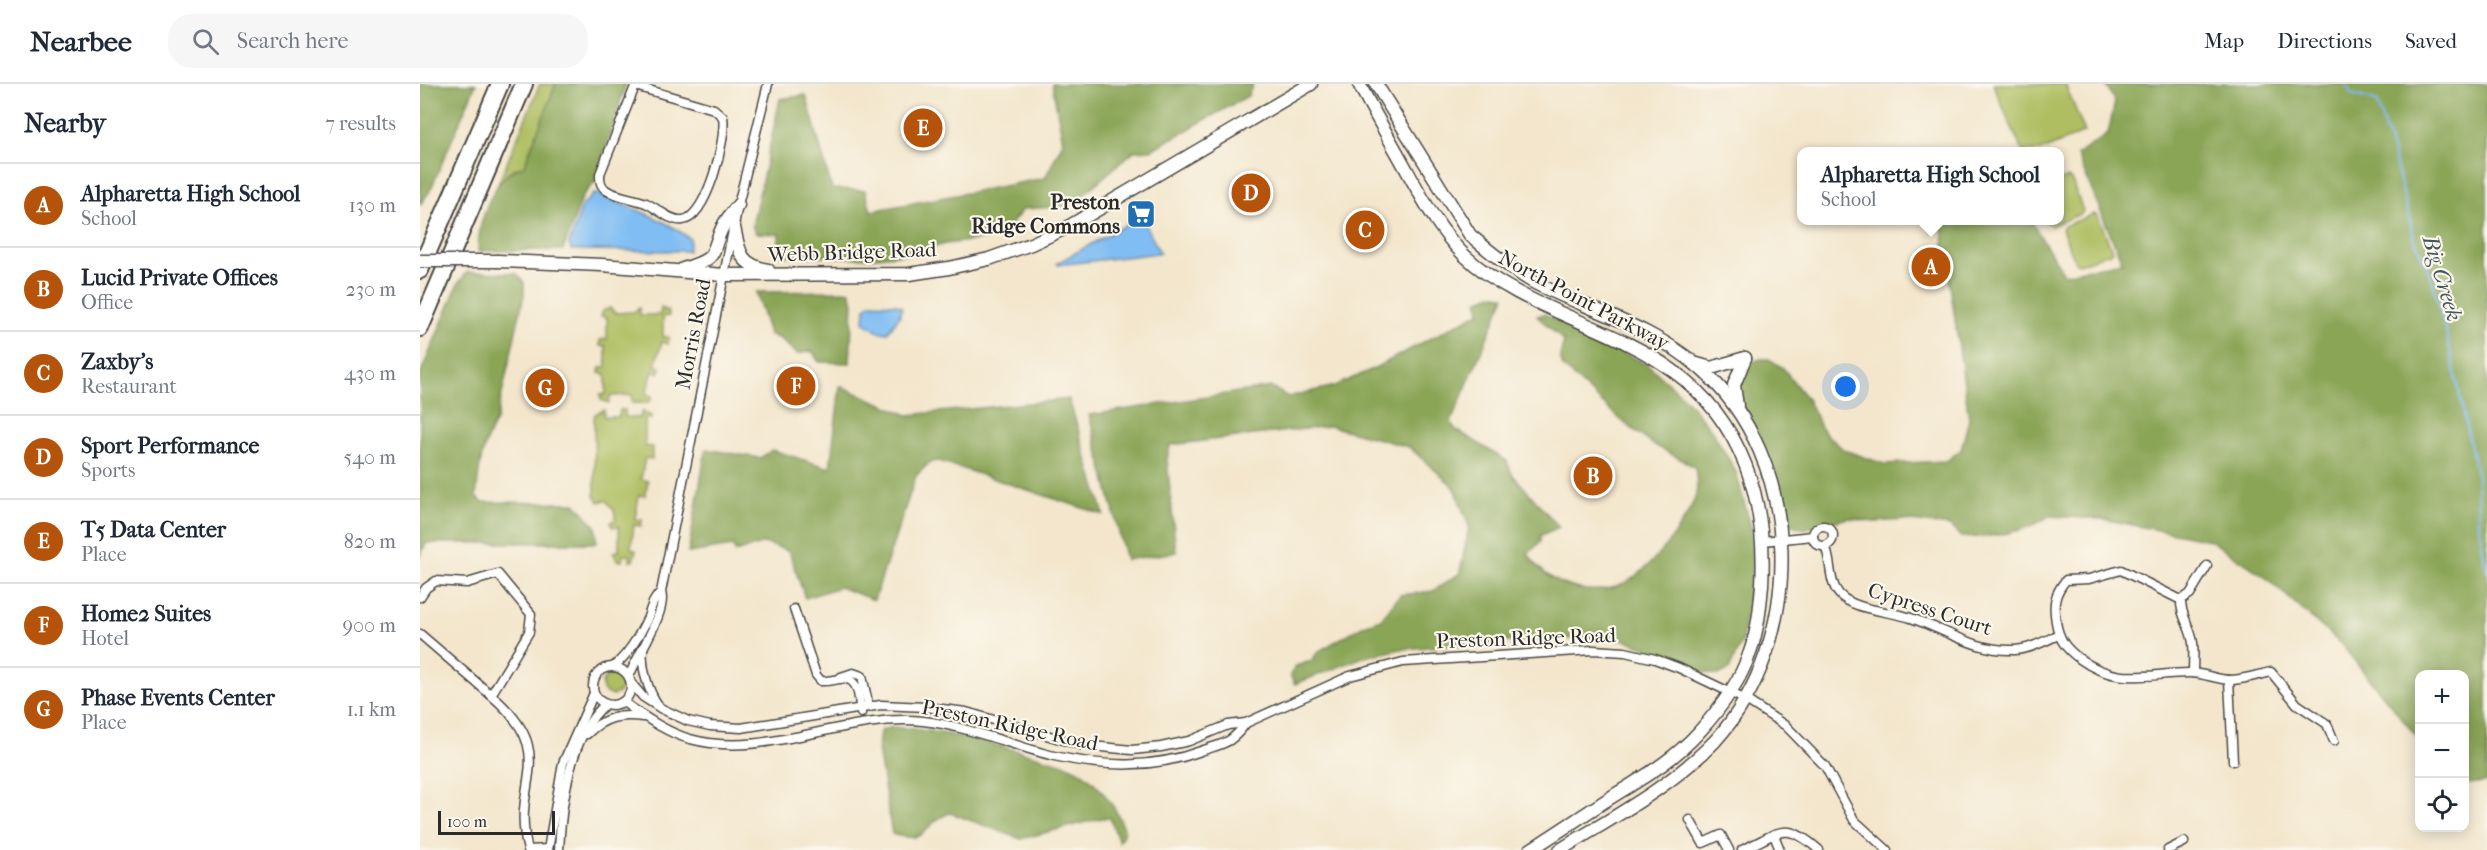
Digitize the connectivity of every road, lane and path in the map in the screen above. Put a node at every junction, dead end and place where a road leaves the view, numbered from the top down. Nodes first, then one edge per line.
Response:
1 (500, 84) edge
2 (524, 84) edge
3 (768, 84) edge
4 (1359, 84) edge
5 (1376, 84) edge
6 (1384, 84) edge
7 (635, 85) edge
8 (1305, 86) edge
9 (1389, 105) junction
10 (738, 206) junction
11 (734, 226) junction
12 (420, 261) edge
13 (420, 270) edge
14 (676, 271) junction
15 (723, 274) junction
16 (796, 275) junction
17 (420, 328) edge
18 (1691, 361) junction
19 (1738, 410) junction
20 (1813, 536) junction
21 (1781, 540) junction
22 (1763, 541) junction
23 (1825, 546) junction
24 (2207, 566) dead end
25 (661, 592) junction
26 (420, 597) edge
27 (2181, 600) junction
28 (794, 609) dead end
29 (420, 634) edge
30 (2058, 635) junction
31 (643, 646) junction
32 (613, 667) junction
33 (2193, 673) junction
34 (630, 680) junction
35 (2229, 680) junction
36 (1730, 692) junction
37 (594, 693) junction
38 (491, 695) junction
39 (1746, 700) junction
40 (623, 702) junction
41 (606, 704) junction
42 (660, 708) junction
43 (865, 708) junction
44 (646, 718) junction
45 (862, 722) junction
46 (1246, 723) junction
47 (582, 739) junction
48 (2334, 741) dead end
49 (2234, 761) dead end
50 (1690, 820) dead end
51 (1774, 835) junction
52 (2184, 842) dead end
53 (528, 850) edge
54 (548, 850) edge
55 (559, 850) edge
56 (1530, 850) edge
57 (1560, 850) edge
58 (1729, 850) edge
59 (1742, 850) edge
60 (1780, 850) edge
61 (1819, 850) edge
62 (1887, 850) edge
63 (2168, 850) edge

1 - 13 highway
2 - 17 highway
3 - 10 street, Morris Road
4 - 22 street, North Point Parkway
5 - 9 street, North Point Parkway
6 - 9 street
7 - 7 street
8 - 16 street, Webb Bridge Road
9 - 18 street, North Point Parkway
10 - 11 street, Morris Road
10 - 14 street
11 - 15 street, Morris Road
11 - 16 street
12 - 14 street, Webb Bridge Road, bridge
14 - 15 street, Webb Bridge Road
15 - 16 street, Webb Bridge Road
15 - 25 street, Morris Road
18 - 19 street, North Point Parkway
18 - 19 street
19 - 21 street, North Point Parkway
20 - 21 street, Cypress Court
20 - 23 street
20 - 23 street, Cypress Court
21 - 22 street, Cypress Court
21 - 39 street, North Point Parkway
22 - 36 street, North Point Parkway
23 - 30 street, Cypress Court
24 - 27 street
25 - 31 street, Morris Road
25 - 32 street, Morris Road
26 - 38 street
27 - 30 street
27 - 33 street
28 - 43 street
29 - 38 street
30 - 33 street
31 - 34 street, Morris Road
31 - 42 street
32 - 34 street
32 - 37 street
33 - 35 street
34 - 40 street
34 - 42 street, Preston Ridge Road
35 - 48 street
35 - 49 street
36 - 39 street, Preston Ridge Road
36 - 46 street, Preston Ridge Road
36 - 56 street, North Point Parkway
37 - 41 street
37 - 54 street
38 - 53 street
39 - 57 street, North Point Parkway
39 - 62 street, Preston Ridge Road
40 - 41 street
40 - 44 street, Preston Ridge Road
41 - 47 street
42 - 43 street, Preston Ridge Road
43 - 45 street
43 - 46 street, Preston Ridge Road
44 - 45 street, Preston Ridge Road
44 - 47 street
45 - 46 street, Preston Ridge Road
47 - 55 street
50 - 58 street
51 - 59 street
51 - 60 street
51 - 61 street
52 - 63 street
53 - 54 street

